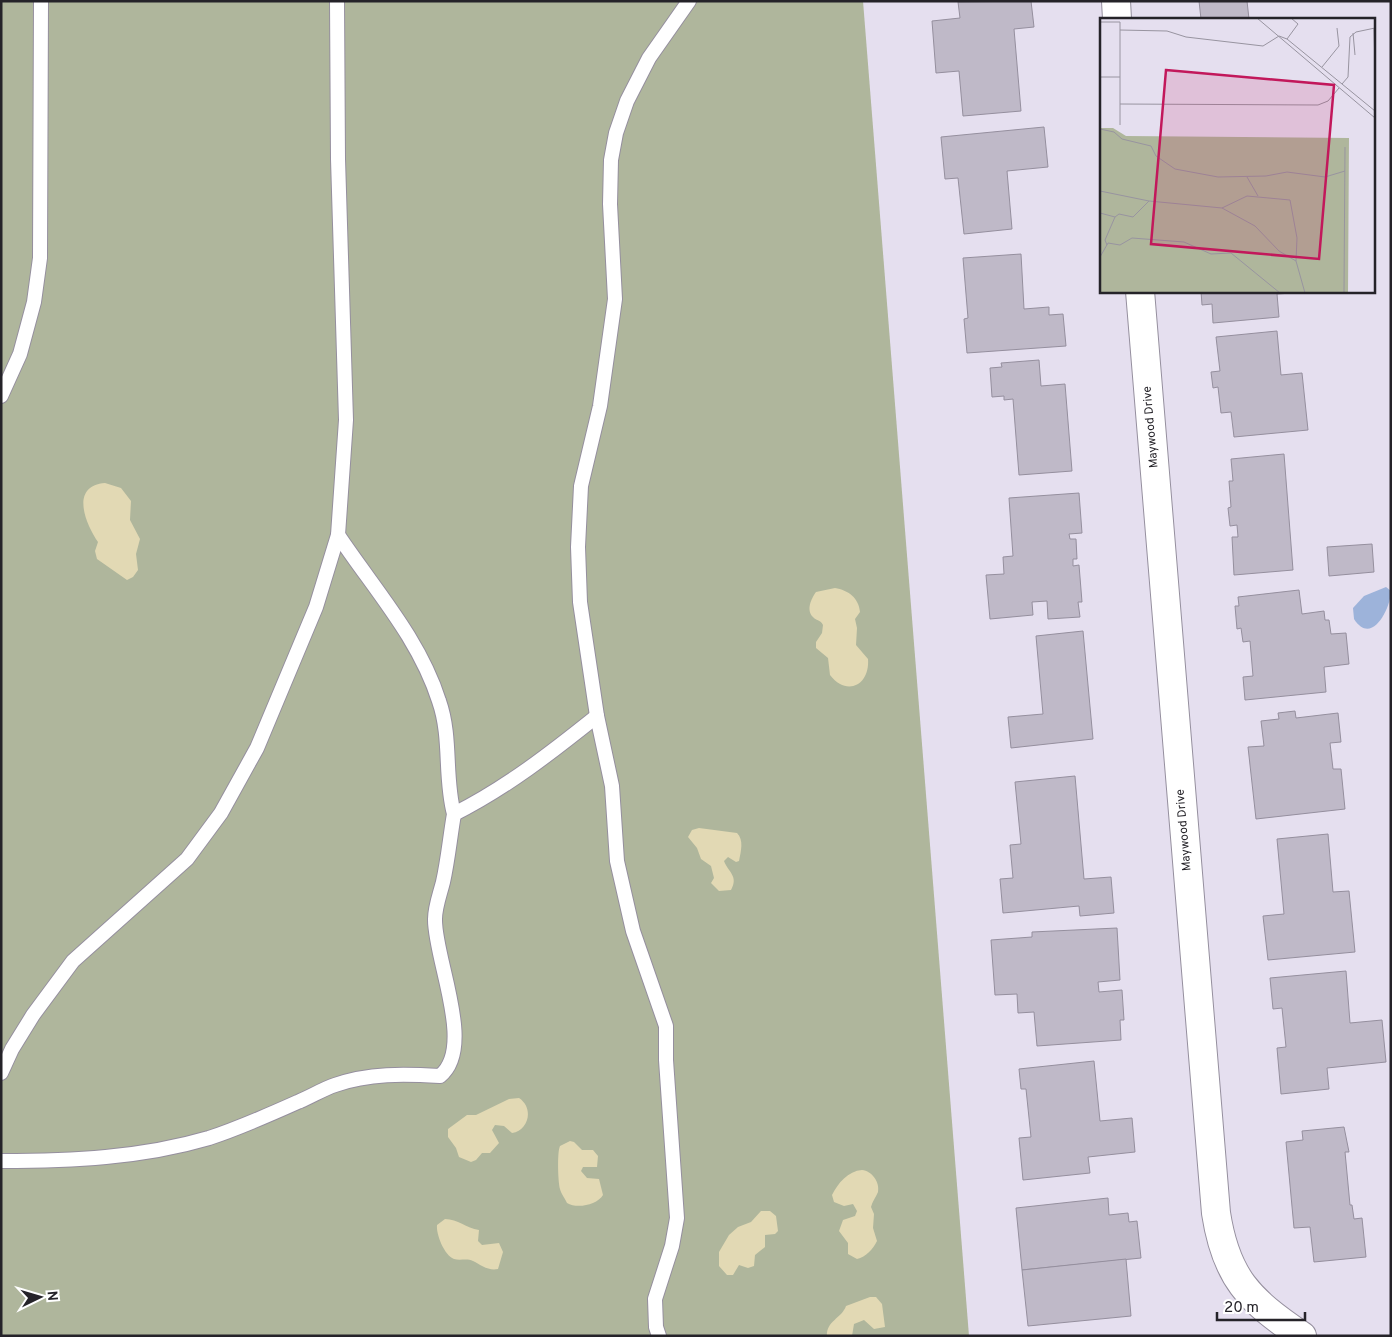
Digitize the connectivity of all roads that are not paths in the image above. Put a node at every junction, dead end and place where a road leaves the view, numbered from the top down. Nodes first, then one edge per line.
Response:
1 (41, 1) edge
2 (337, 1) edge
3 (689, 1) edge
4 (1116, 1) edge
5 (1117, 18) edge
6 (1140, 292) edge
7 (1, 396) edge
8 (338, 535) junction
9 (597, 716) junction
10 (454, 814) junction
11 (1, 1073) edge
12 (1, 1162) edge
13 (659, 1336) edge
14 (1302, 1336) edge

1 - 7 lane
2 - 8 lane
3 - 9 lane
4 - 5 street
6 - 14 street, Maywood Drive
8 - 10 lane
8 - 11 lane
9 - 10 lane
9 - 13 lane
10 - 12 lane

